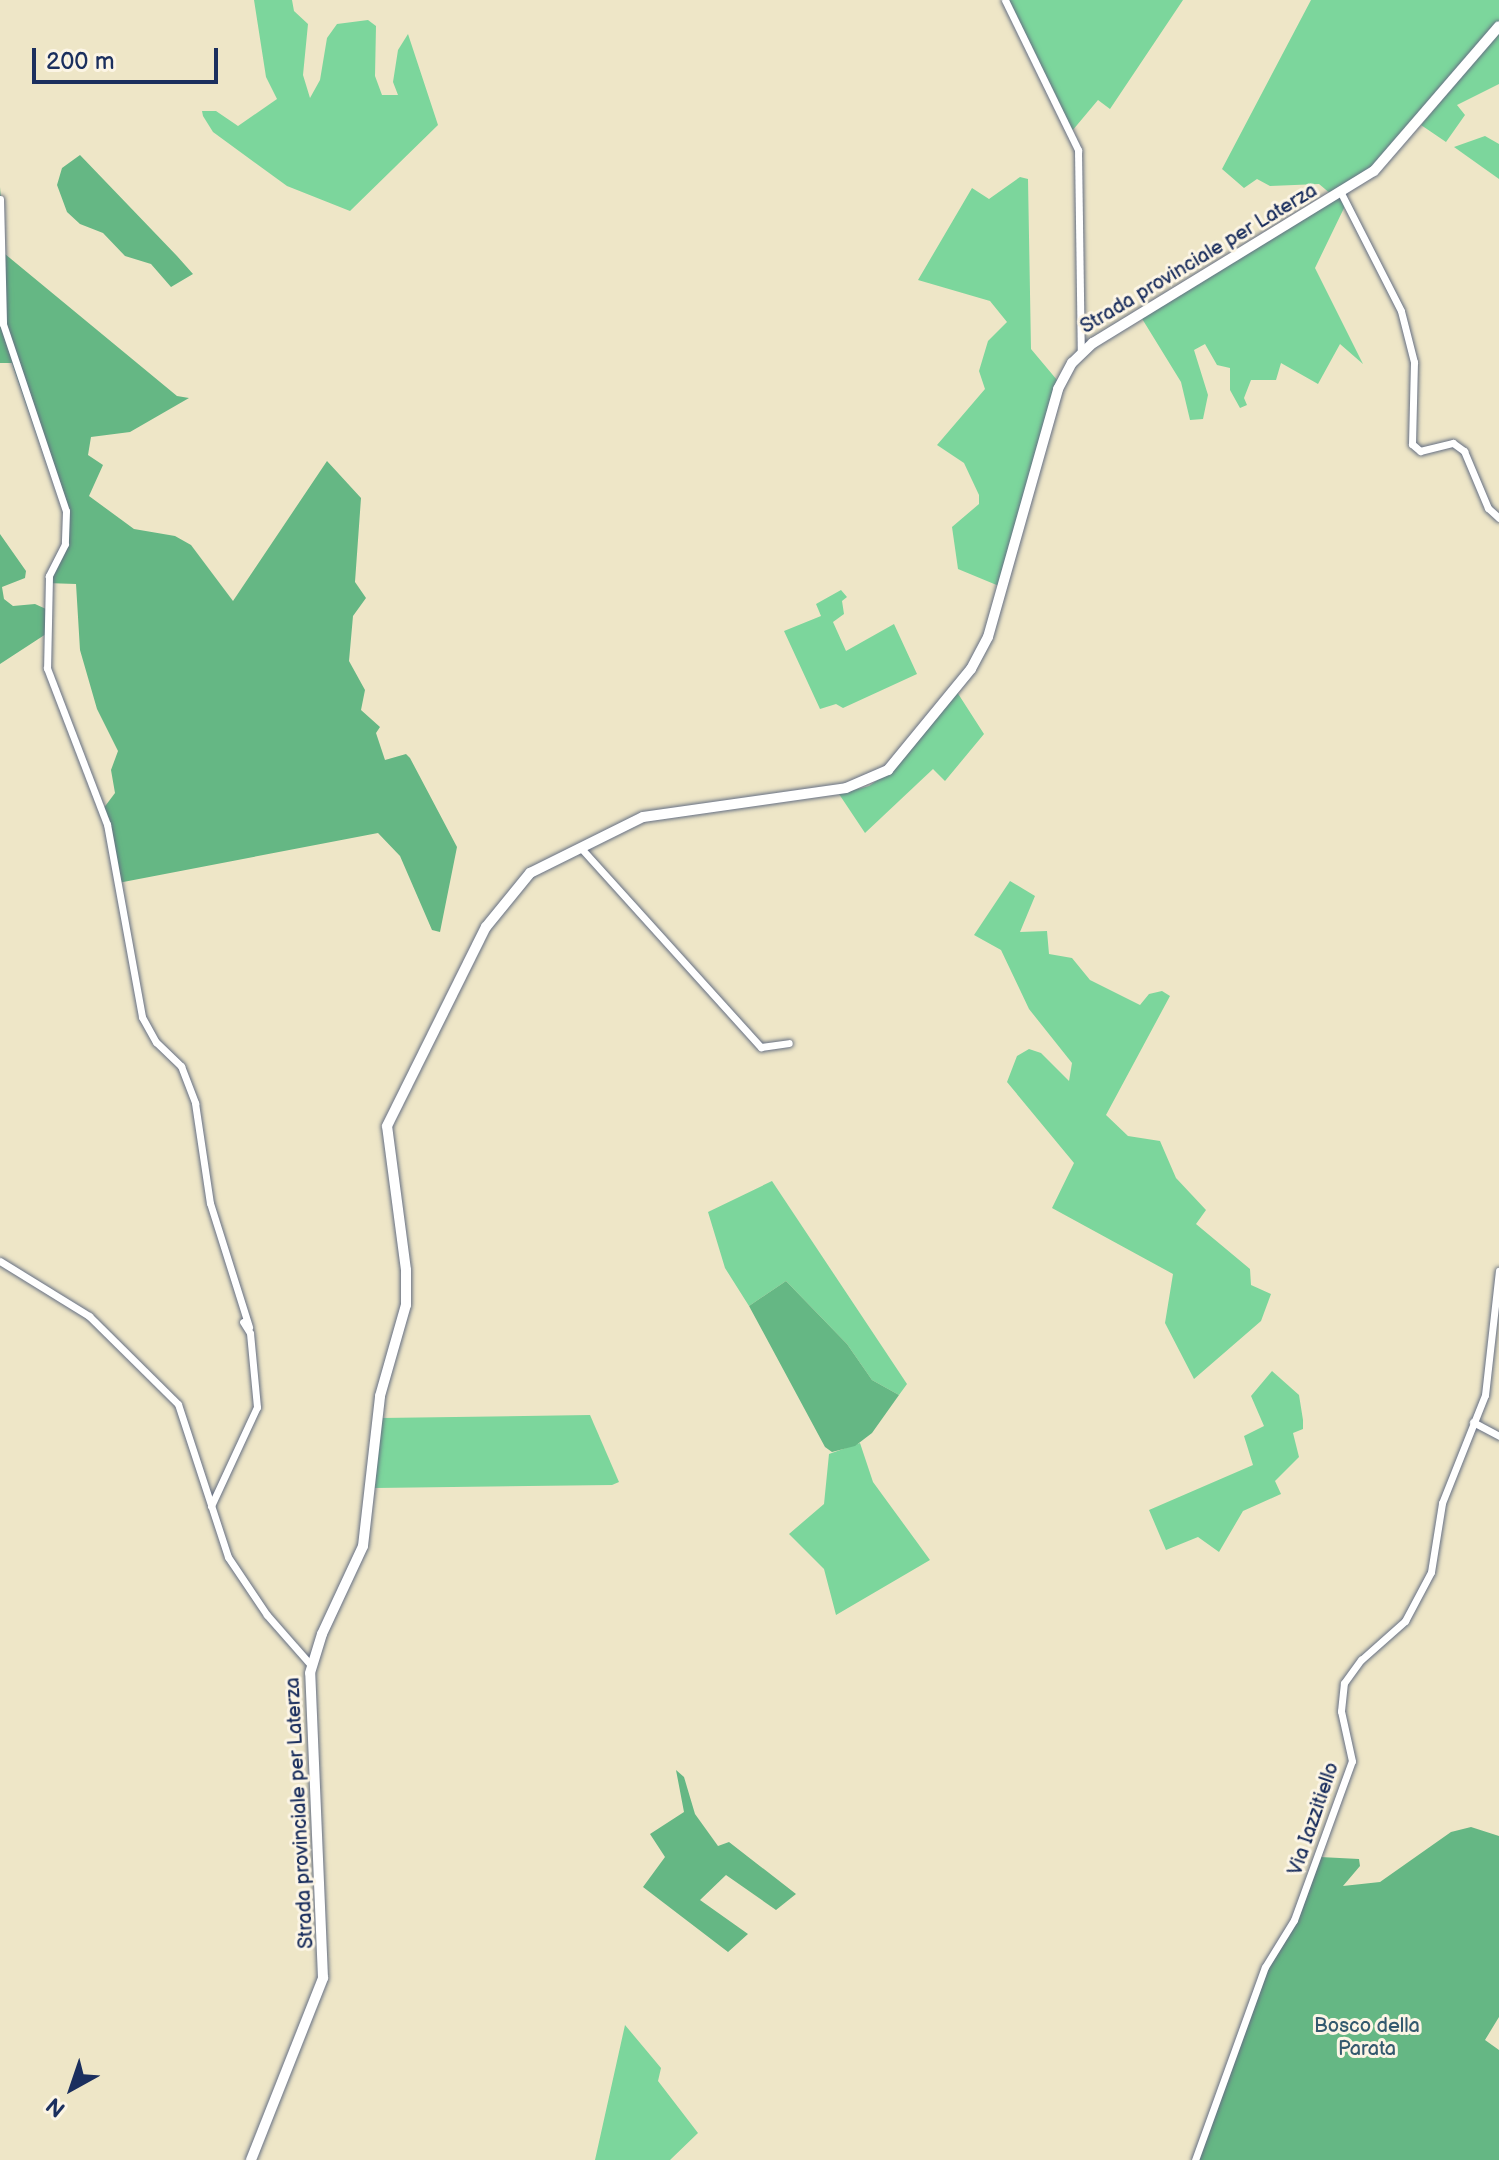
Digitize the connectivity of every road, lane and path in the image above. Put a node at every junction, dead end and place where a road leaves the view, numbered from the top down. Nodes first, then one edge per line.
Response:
1 (1005, 0) edge
2 (1499, 26) edge
3 (1341, 193) junction
4 (0, 199) edge
5 (1081, 353) junction
6 (1499, 518) edge
7 (580, 847) junction
8 (789, 1043) dead end
9 (0, 1261) edge
10 (1499, 1271) edge
11 (1473, 1422) junction
12 (1499, 1436) edge
13 (211, 1506) junction
14 (311, 1665) junction
15 (251, 2160) edge
16 (1195, 2160) edge

1 - 5 street
2 - 3 main road, Strada provinciale per Laterza
3 - 5 main road, Strada provinciale per Laterza
3 - 6 street
4 - 13 street
5 - 7 main road, Strada provinciale per Laterza
7 - 8 street
7 - 14 main road, Strada provinciale per Laterza
9 - 13 street
10 - 11 street, Via Iazzitiello
11 - 12 street
11 - 16 street, Via Iazzitiello
13 - 14 street
14 - 15 main road, Strada provinciale per Laterza

